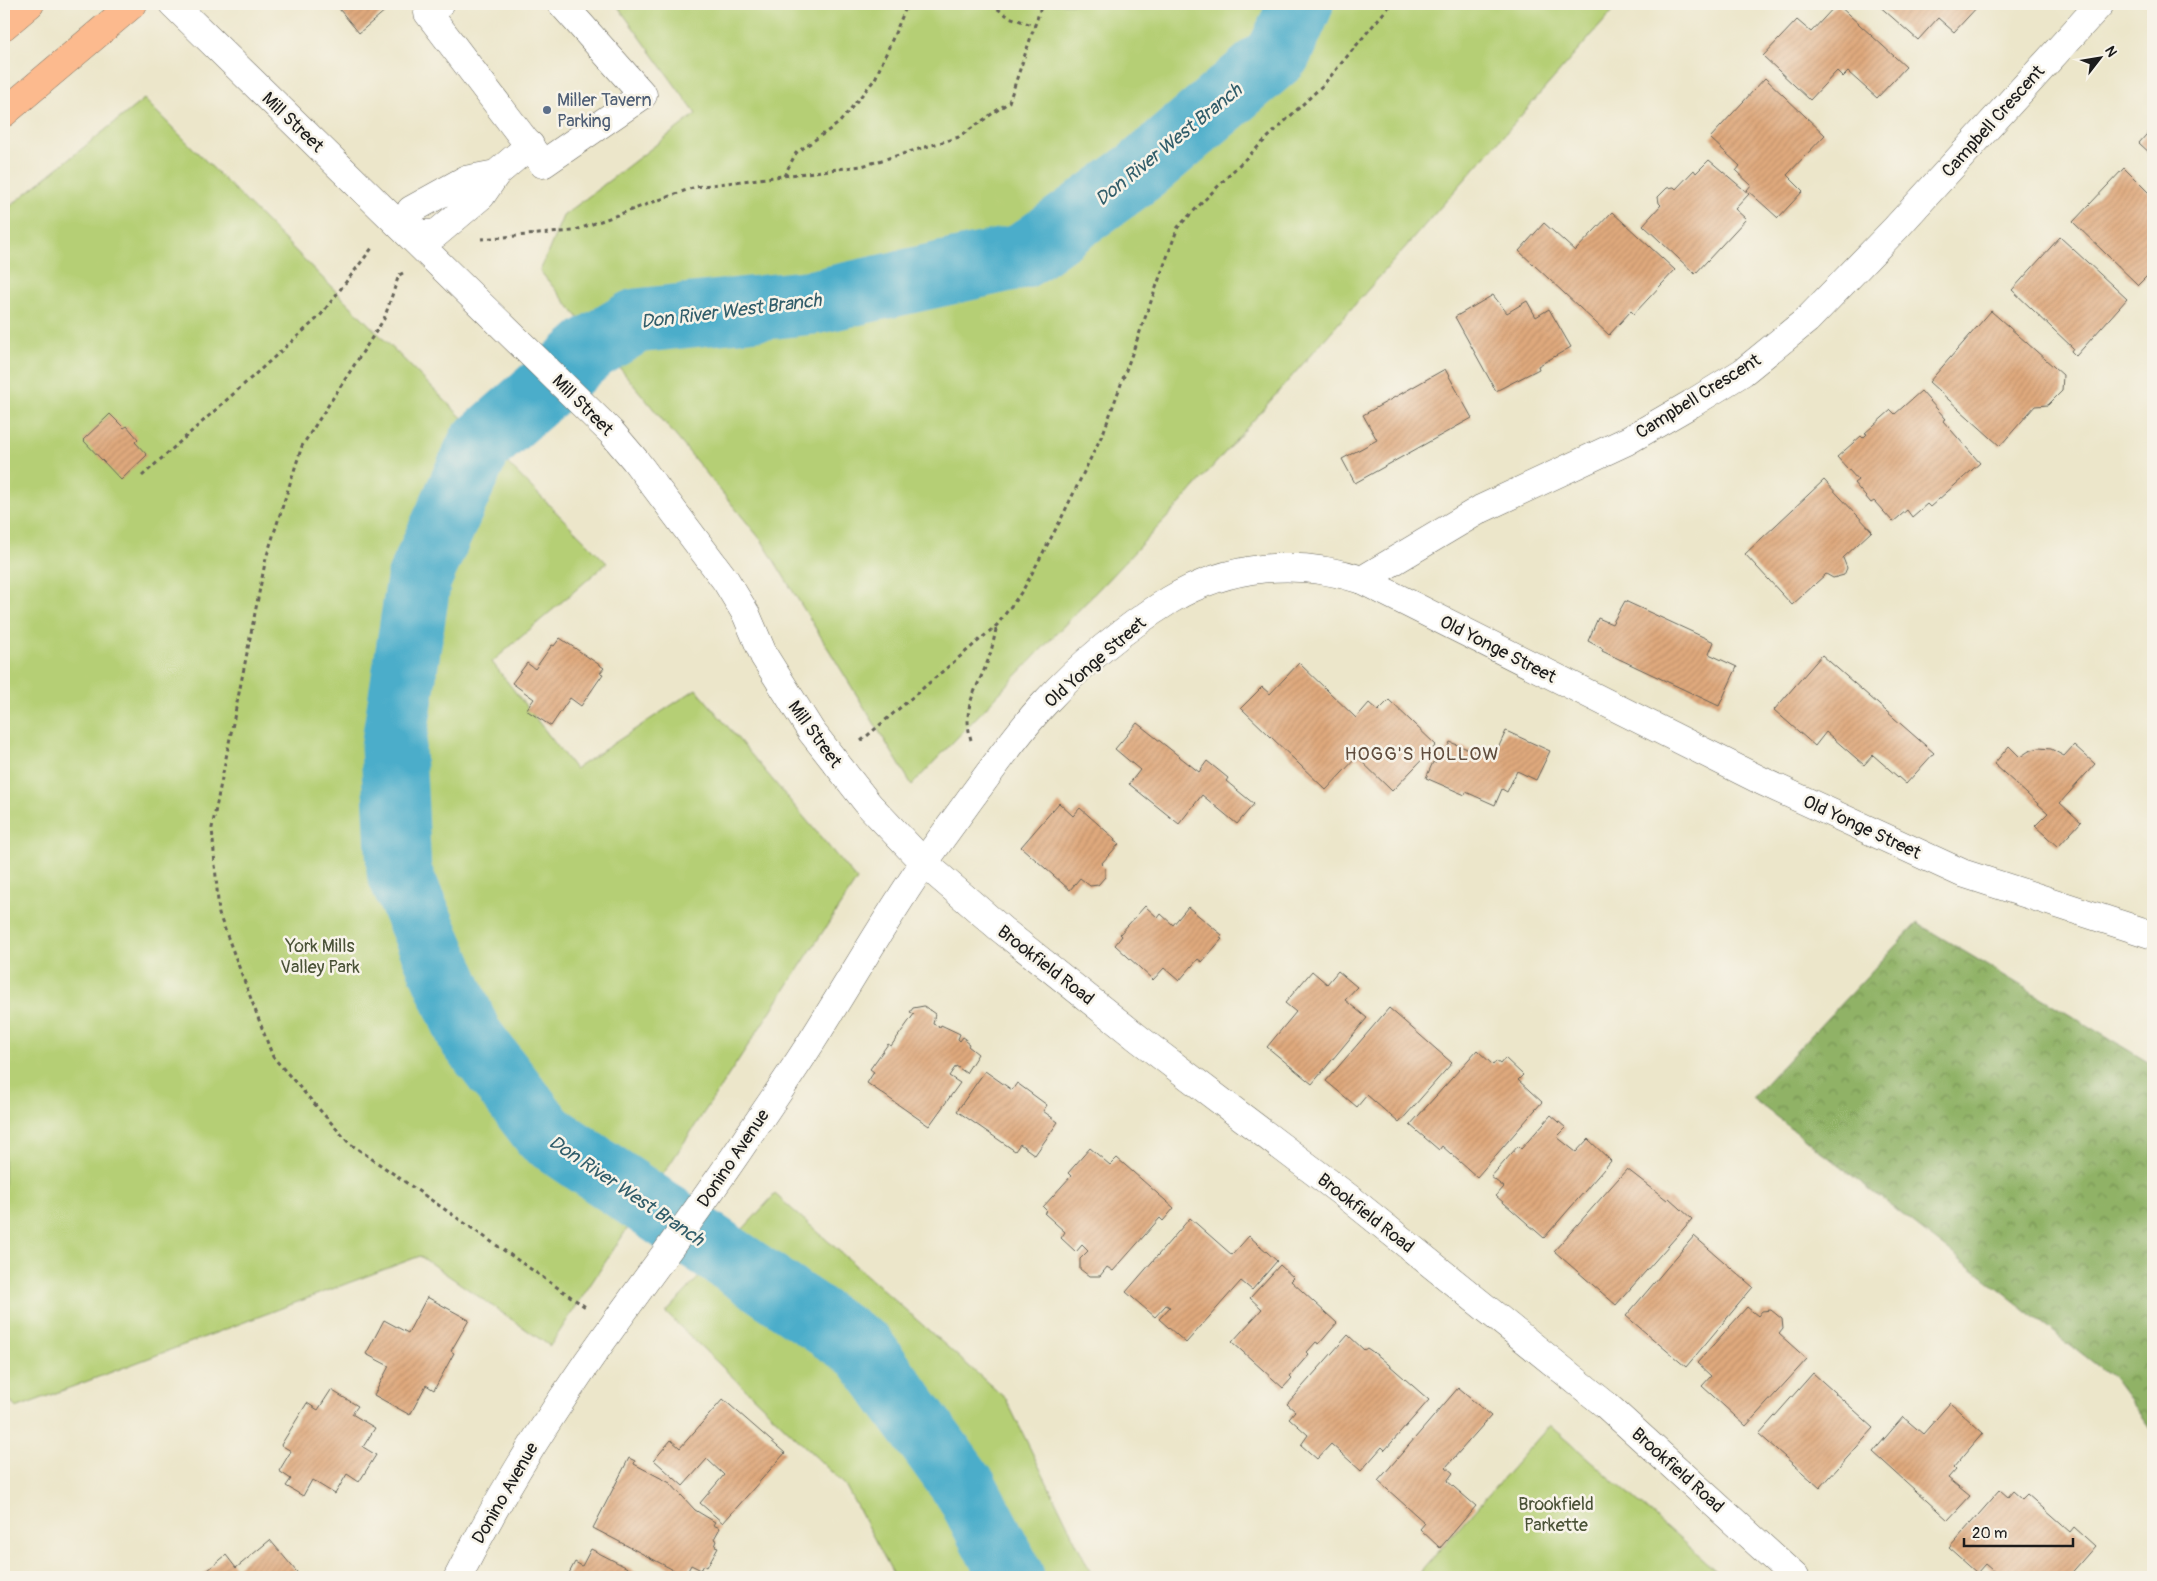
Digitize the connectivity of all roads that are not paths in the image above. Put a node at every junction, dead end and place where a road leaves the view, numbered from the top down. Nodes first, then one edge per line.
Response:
1 (30, 4) edge
2 (133, 4) edge
3 (173, 4) edge
4 (440, 4) edge
5 (562, 4) edge
6 (2100, 4) edge
7 (4, 26) edge
8 (4, 113) edge
9 (530, 145) junction
10 (408, 233) junction
11 (1362, 580) junction
12 (924, 863) junction
13 (2153, 935) edge
14 (458, 1577) edge
15 (1796, 1577) edge

1 - 7 main road
2 - 8 main road
3 - 10 street, Mill Street
4 - 9 street
5 - 9 street
6 - 11 street, Campbell Crescent
9 - 10 street
10 - 12 street, Mill Street
11 - 12 street, Old Yonge Street
11 - 13 street, Old Yonge Street
12 - 14 street, Donino Avenue
12 - 15 street, Brookfield Road

